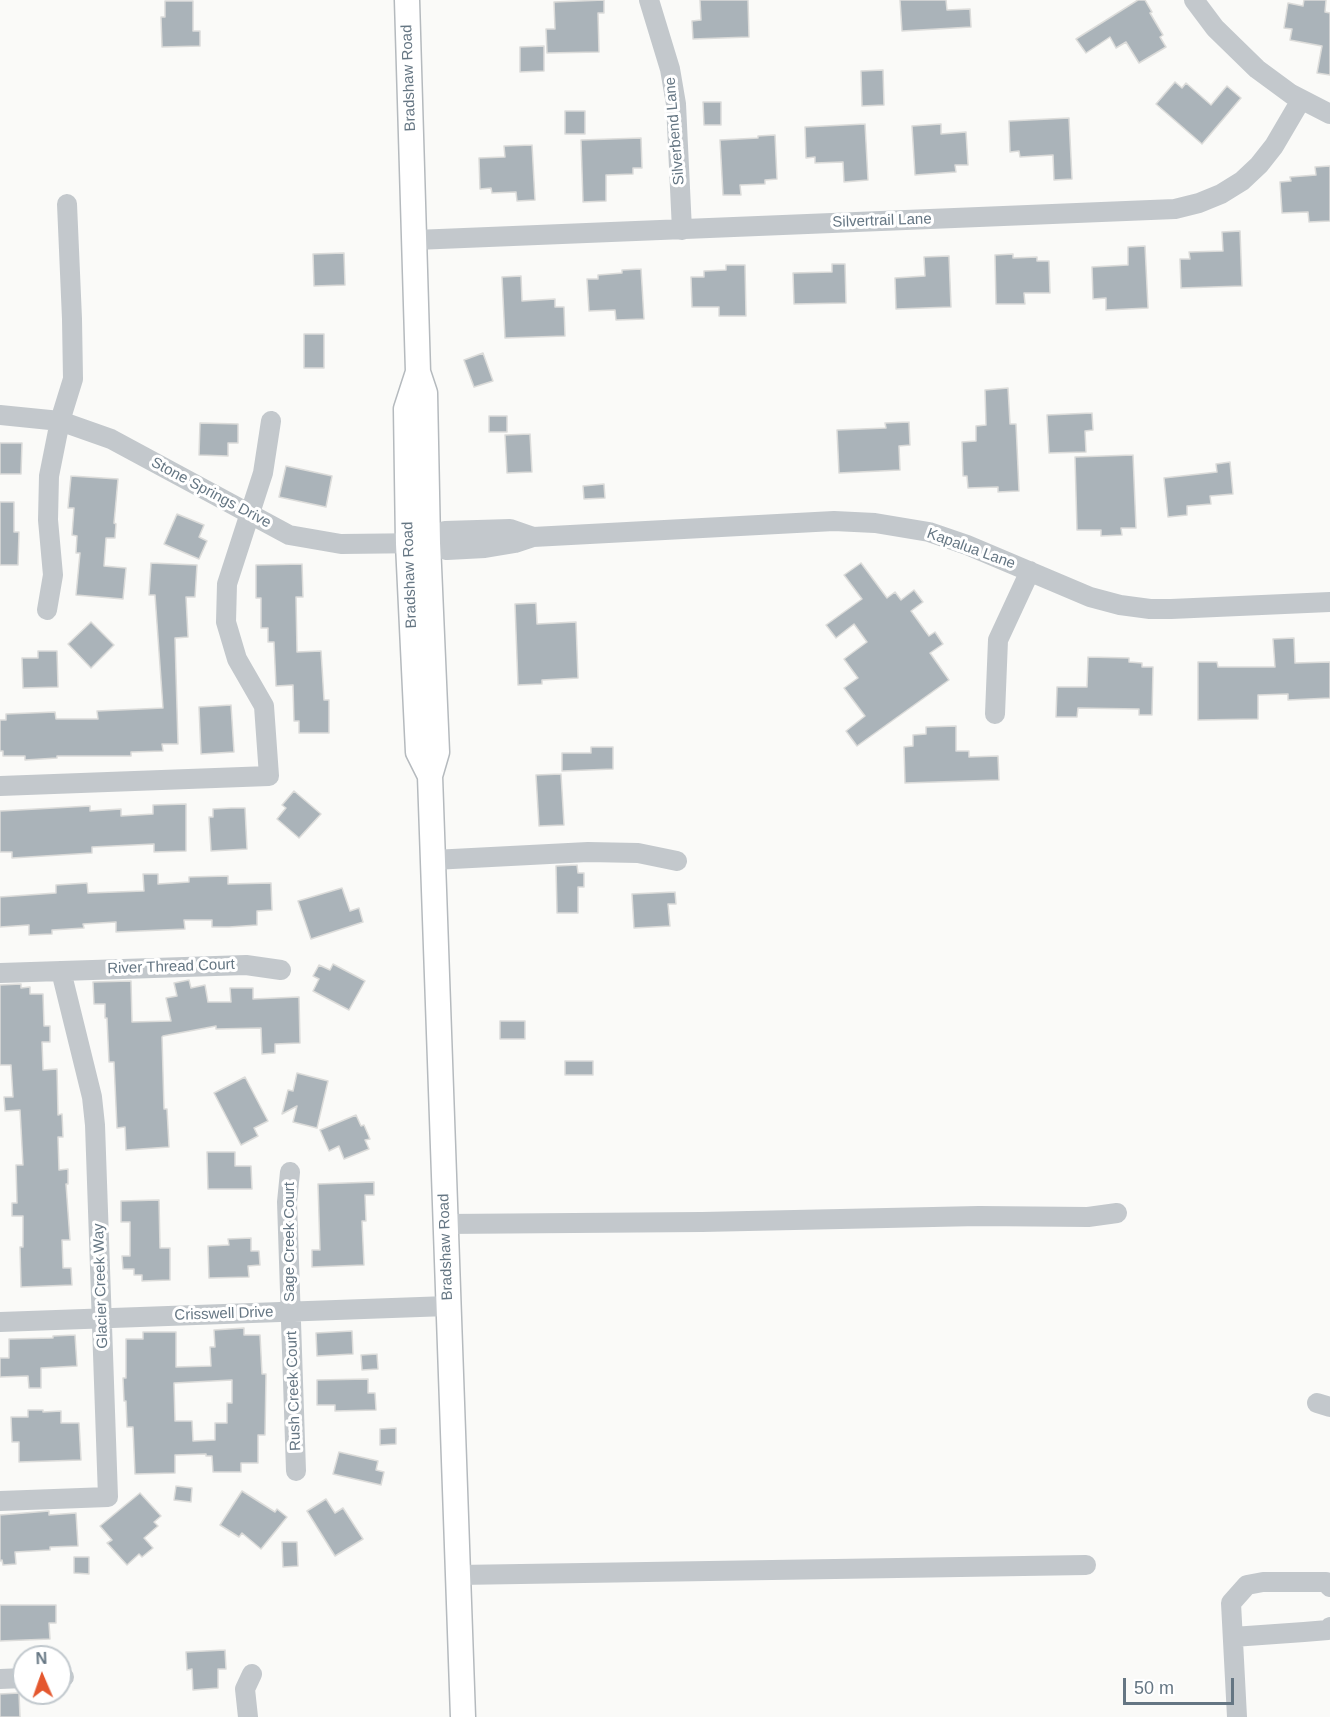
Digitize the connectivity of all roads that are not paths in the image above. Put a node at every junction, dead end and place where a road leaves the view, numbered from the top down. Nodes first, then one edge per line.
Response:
1 (407, 0) edge
2 (650, 0) edge
3 (1194, 0) edge
4 (1301, 100) junction
5 (1330, 114) edge
6 (67, 204) dead end
7 (682, 230) junction
8 (415, 240) junction
9 (0, 416) edge
10 (60, 421) junction
11 (271, 421) dead end
12 (249, 514) junction
13 (418, 544) junction
14 (1030, 571) junction
15 (1330, 602) edge
16 (46, 610) dead end
17 (995, 714) dead end
18 (0, 786) edge
19 (433, 860) junction
20 (677, 861) dead end
21 (281, 970) dead end
22 (61, 971) junction
23 (0, 973) edge
24 (290, 1173) dead end
25 (1117, 1213) dead end
26 (446, 1224) junction
27 (448, 1306) junction
28 (291, 1312) junction
29 (102, 1318) junction
30 (0, 1322) edge
31 (296, 1471) dead end
32 (0, 1501) edge
33 (1086, 1565) dead end
34 (458, 1575) junction
35 (1330, 1587) edge
36 (1330, 1627) edge
37 (1233, 1637) junction
38 (252, 1674) dead end
39 (248, 1717) edge
40 (463, 1717) edge
41 (1237, 1717) edge

1 - 8 main road, Bradshaw Road
2 - 7 street, Silverbend Lane
3 - 4 street
4 - 5 street
4 - 7 street, Silvertrail Lane
6 - 10 street
7 - 8 street, Silvertrail Lane
8 - 13 main road, Bradshaw Road
9 - 10 street, Stone Springs Drive
10 - 12 street, Stone Springs Drive
10 - 16 street
11 - 12 street
12 - 13 street, Stone Springs Drive
12 - 18 street
13 - 14 street, Kapalua Lane
13 - 19 main road, Bradshaw Road
14 - 15 street, Kapalua Lane
14 - 17 street
19 - 20 street
19 - 26 main road, Bradshaw Road
21 - 22 street, River Thread Court
22 - 23 street, River Thread Court
22 - 29 street, Glacier Creek Way
24 - 28 street, Sage Creek Court
25 - 26 street
26 - 27 main road, Bradshaw Road
27 - 28 street, Crisswell Drive
27 - 34 main road, Bradshaw Road
28 - 29 street, Crisswell Drive
28 - 31 street, Rush Creek Court
29 - 30 street, Crisswell Drive
29 - 32 street, Glacier Creek Way
33 - 34 street
34 - 40 main road, Bradshaw Road
35 - 37 street
36 - 37 street
37 - 41 street
38 - 39 street

